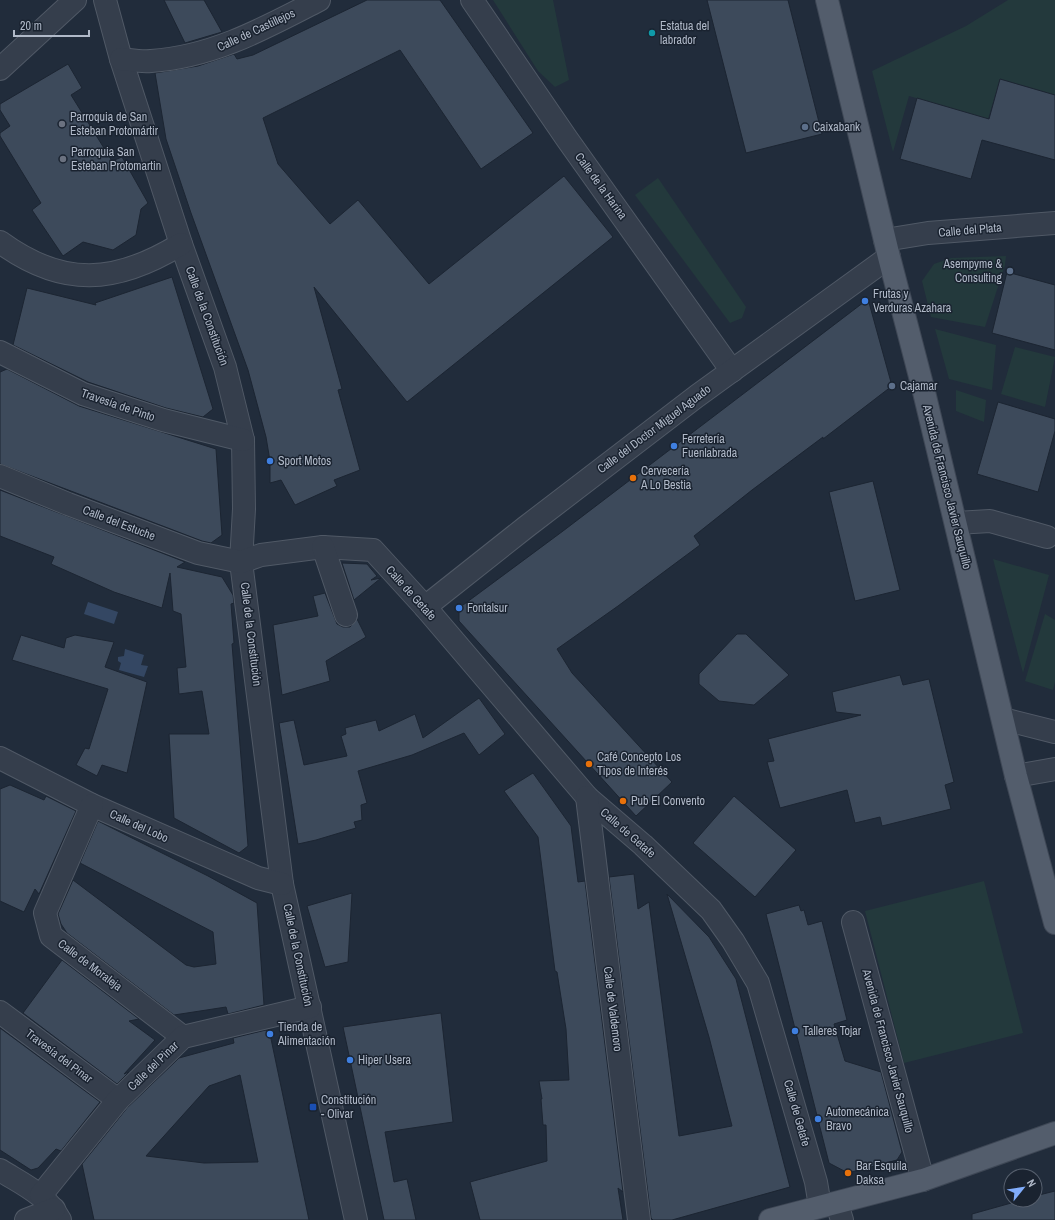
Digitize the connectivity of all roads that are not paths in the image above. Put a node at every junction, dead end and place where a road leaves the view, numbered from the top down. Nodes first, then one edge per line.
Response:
1 (75, 0) edge
2 (105, 0) edge
3 (319, 0) edge
4 (472, 0) edge
5 (827, 0) edge
6 (121, 59) junction
7 (0, 69) edge
8 (1055, 223) edge
9 (0, 242) edge
10 (181, 244) junction
11 (887, 248) junction
12 (0, 352) edge
13 (732, 371) junction
14 (243, 440) junction
15 (0, 476) edge
16 (956, 523) junction
17 (1047, 537) dead end
18 (323, 547) junction
19 (241, 562) junction
20 (425, 608) junction
21 (346, 615) dead end
22 (1003, 719) junction
23 (1055, 732) edge
24 (2, 764) edge
25 (1055, 769) edge
26 (1016, 776) junction
27 (587, 797) junction
28 (92, 805) junction
29 (282, 884) junction
30 (853, 922) dead end
31 (1055, 923) edge
32 (310, 1007) junction
33 (0, 1012) edge
34 (183, 1037) junction
35 (118, 1100) junction
36 (1055, 1133) edge
37 (0, 1170) edge
38 (923, 1180) junction
39 (51, 1208) edge
40 (833, 1210) edge
41 (26, 1220) edge
42 (356, 1220) edge
43 (639, 1220) edge
44 (770, 1220) edge

1 - 7 street
2 - 6 street, Calle de la Constitución
3 - 6 street, Calle de Castillejos
4 - 13 street, Calle de la Harina
5 - 11 main road, Avenida de Francisco Javier Sauquillo
6 - 10 street, Calle de la Constitución
8 - 11 street, Calle del Plata
9 - 10 street
10 - 14 street, Calle de la Constitución
11 - 13 street, Calle del Doctor Miguel Aguado
11 - 16 main road, Avenida de Francisco Javier Sauquillo
12 - 14 street, Travesía de Pinto
13 - 20 street, Calle del Doctor Miguel Aguado
14 - 19 street, Calle de la Constitución
15 - 19 street, Calle del Estuche
16 - 17 street
16 - 22 main road, Avenida de Francisco Javier Sauquillo
18 - 19 street, Calle de Getafe
18 - 20 street, Calle de Getafe
18 - 21 street
19 - 29 street, Calle de la Constitución
20 - 27 street, Calle de Getafe
22 - 23 street
22 - 26 main road, Avenida de Francisco Javier Sauquillo
24 - 28 street, Calle del Lobo
25 - 26 street
26 - 31 main road, Avenida de Francisco Javier Sauquillo
27 - 40 street, Calle de Getafe
27 - 43 street, Calle de Valdemoro
28 - 29 street, Calle del Lobo
28 - 34 street, Calle de Moraleja
29 - 32 street, Calle de la Constitución
30 - 38 street, Avenida de Francisco Javier Sauquillo
32 - 34 street, Calle del Pinar
32 - 42 street, Calle de la Constitución
33 - 35 street, Travesía del Pinar
34 - 35 street, Calle del Pinar
35 - 39 street, Calle del Pinar
36 - 38 main road
37 - 39 street
38 - 40 main road
39 - 41 street
40 - 44 main road

